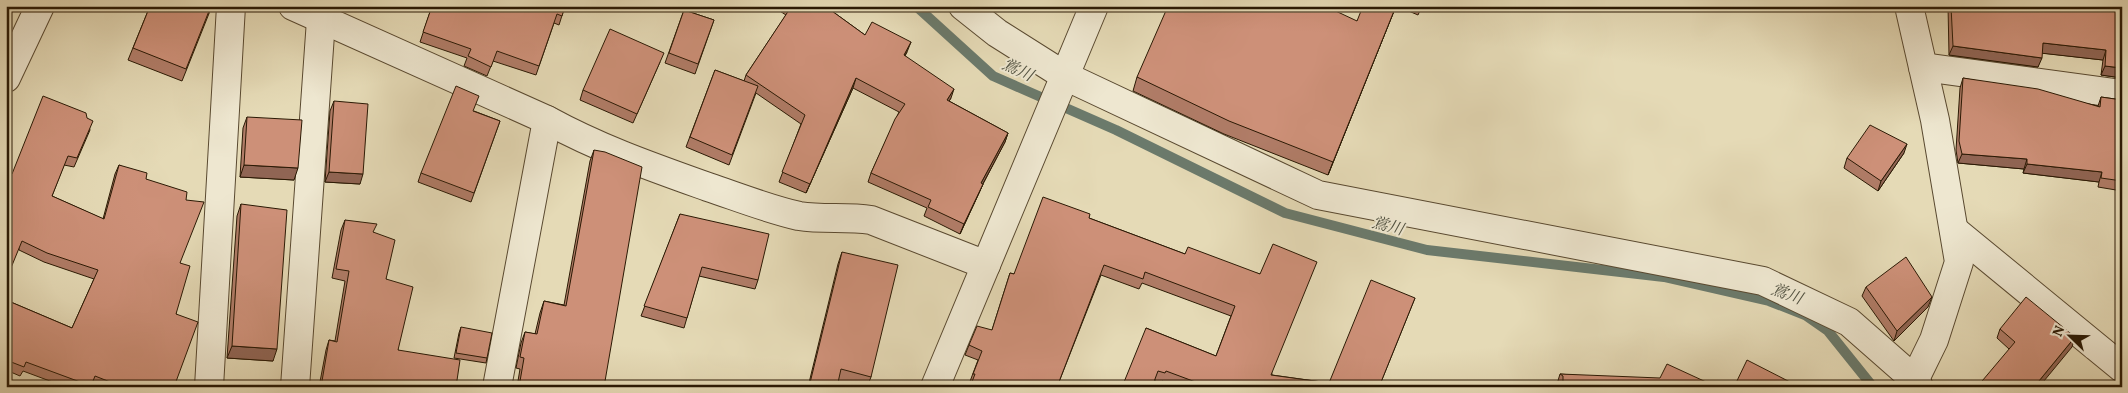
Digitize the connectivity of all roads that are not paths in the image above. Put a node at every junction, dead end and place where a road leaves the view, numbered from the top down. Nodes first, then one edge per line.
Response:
1 (40, 6) edge
2 (231, 6) edge
3 (293, 6) edge
4 (963, 6) edge
5 (1094, 6) edge
6 (1909, 6) edge
7 (322, 12) edge
8 (1923, 66) junction
9 (6, 78) edge
10 (1063, 79) junction
11 (2122, 94) edge
12 (547, 120) junction
13 (1954, 230) junction
14 (986, 265) junction
15 (2122, 368) edge
16 (1915, 385) edge
17 (209, 387) edge
18 (295, 387) edge
19 (497, 387) edge
20 (935, 387) edge

1 - 9 street
2 - 17 street
3 - 7 street
4 - 10 street
5 - 10 street
6 - 8 street
7 - 12 street
7 - 18 street
8 - 11 street
8 - 13 street
10 - 14 street
10 - 16 street
12 - 14 street
12 - 19 street
13 - 15 street
13 - 16 street
14 - 20 street

